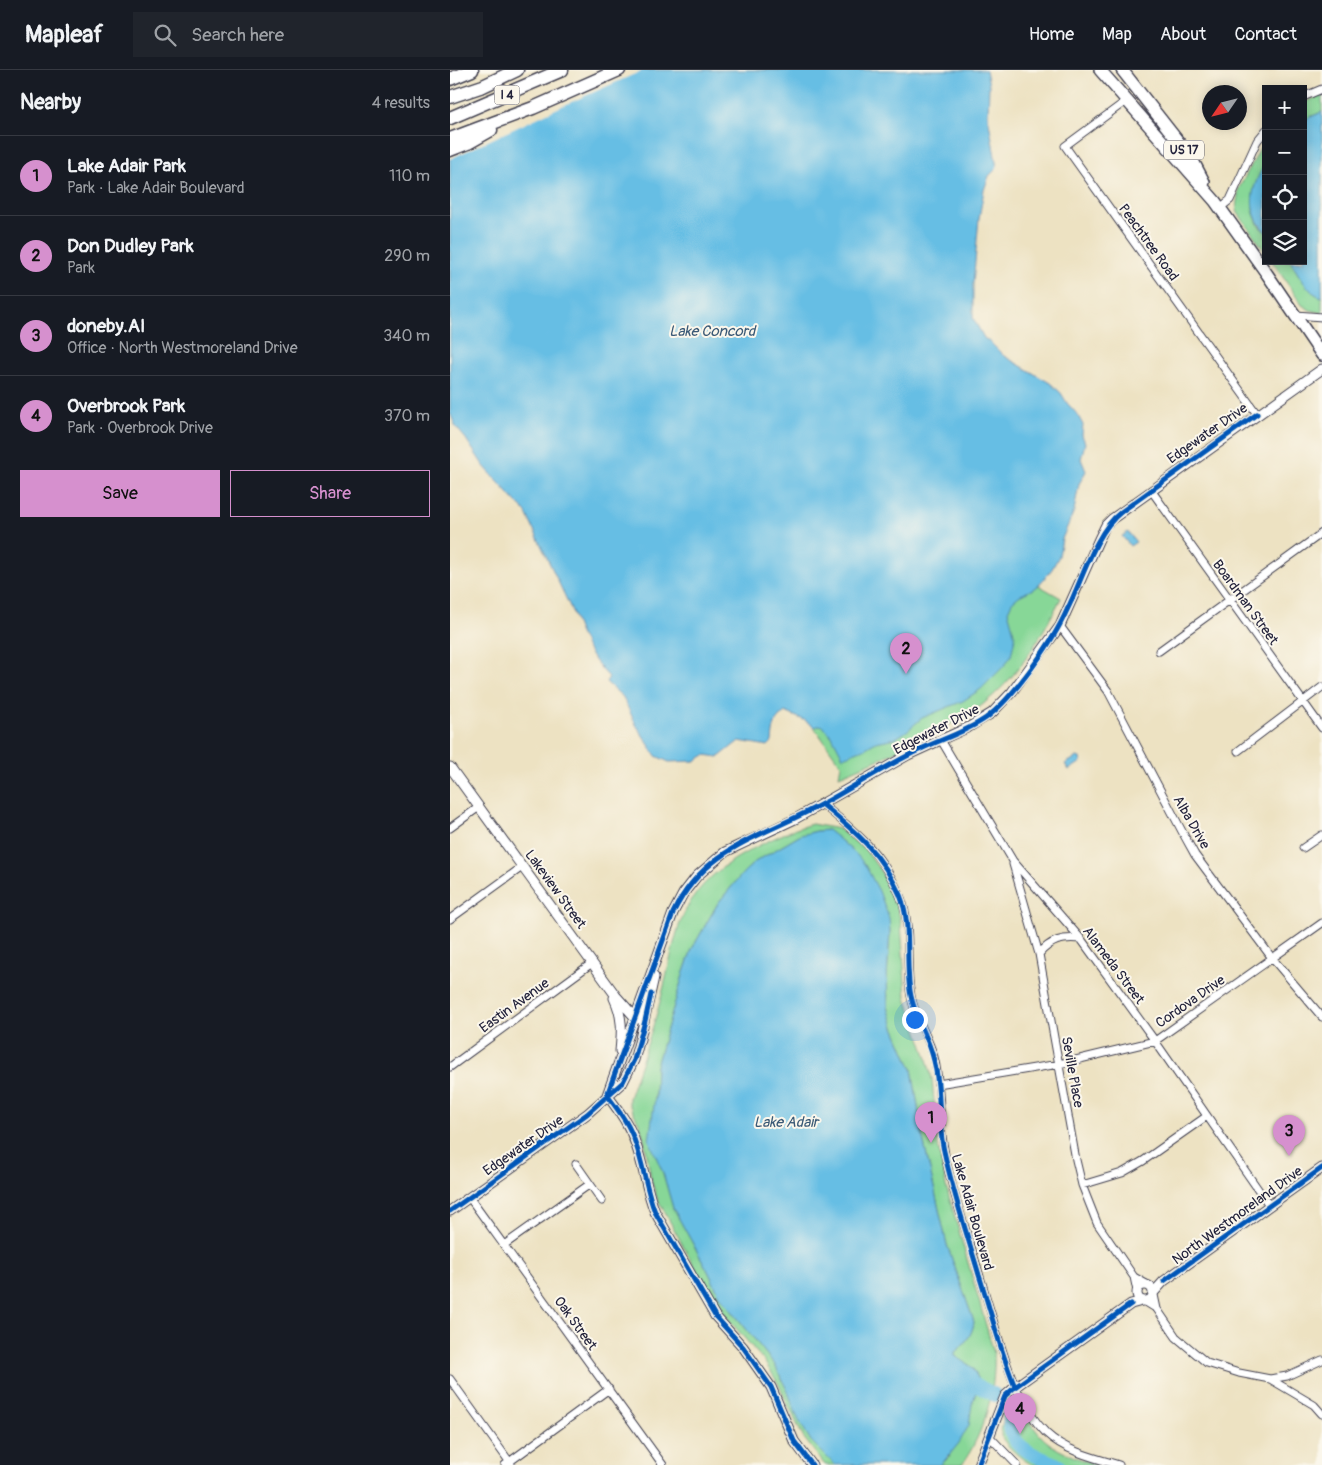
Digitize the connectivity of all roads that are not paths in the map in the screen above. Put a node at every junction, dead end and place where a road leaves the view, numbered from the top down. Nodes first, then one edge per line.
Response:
1 (472, 70) edge
2 (517, 70) edge
3 (562, 70) edge
4 (618, 70) edge
5 (1100, 70) edge
6 (1122, 70) edge
7 (450, 79) edge
8 (1322, 89) edge
9 (1307, 95) edge
10 (450, 98) edge
11 (1126, 101) junction
12 (533, 108) junction
13 (450, 118) edge
14 (1262, 134) edge
15 (450, 139) edge
16 (450, 150) edge
17 (1217, 204) junction
18 (1296, 315) junction
19 (1322, 317) edge
20 (1322, 355) edge
21 (1322, 369) edge
22 (1258, 414) junction
23 (1151, 490) junction
24 (1322, 533) edge
25 (1230, 601) junction
26 (1060, 626) junction
27 (1159, 651) dead end
28 (1322, 687) edge
29 (1304, 702) junction
30 (1322, 728) edge
31 (941, 740) junction
32 (1238, 751) dead end
33 (450, 767) edge
34 (822, 804) junction
35 (479, 807) junction
36 (450, 828) edge
37 (1322, 835) edge
38 (1303, 848) dead end
39 (1012, 861) junction
40 (522, 867) junction
41 (450, 919) edge
42 (1322, 923) edge
43 (1081, 939) junction
44 (1039, 954) junction
45 (1272, 958) junction
46 (656, 962) junction
47 (592, 963) junction
48 (609, 986) junction
49 (636, 1017) junction
50 (1322, 1017) edge
51 (645, 1021) junction
52 (1155, 1041) junction
53 (619, 1064) junction
54 (1059, 1064) junction
55 (450, 1067) edge
56 (938, 1084) junction
57 (607, 1095) junction
58 (1207, 1116) junction
59 (576, 1164) dead end
60 (1322, 1168) edge
61 (590, 1184) junction
62 (1082, 1185) junction
63 (469, 1197) junction
64 (602, 1201) dead end
65 (1269, 1205) junction
66 (450, 1211) edge
67 (504, 1245) junction
68 (1134, 1277) junction
69 (1151, 1289) junction
70 (1140, 1297) junction
71 (1158, 1309) junction
72 (1322, 1360) edge
73 (450, 1379) edge
74 (1270, 1379) junction
75 (1015, 1387) junction
76 (609, 1389) junction
77 (1322, 1414) edge
78 (990, 1437) junction
79 (509, 1464) edge
80 (663, 1465) edge
81 (812, 1465) edge
82 (978, 1465) edge
83 (1017, 1465) edge
84 (1119, 1465) edge

1 - 7 highway
2 - 10 highway
3 - 13 highway, I 4
4 - 12 highway
5 - 11 highway, US 17
6 - 17 highway, US 17
8 - 9 street
11 - 17 highway, US 17
11 - 22 street, Peachtree Road
12 - 15 highway
12 - 16 highway
14 - 17 street
17 - 18 highway, US 17
18 - 19 street
18 - 20 highway, US 17
21 - 22 street, Edgewater Drive
22 - 23 street, Edgewater Drive
23 - 25 street, Boardman Street
23 - 26 street, Edgewater Drive
24 - 25 street
25 - 27 street
25 - 29 street, Boardman Street
26 - 31 street, Edgewater Drive
26 - 45 street, Alba Drive
28 - 29 street
29 - 30 street, Boardman Street
29 - 32 street
31 - 34 street, Edgewater Drive
31 - 39 street, Alameda Street
33 - 35 street, Lakeview Street
34 - 46 street, Edgewater Drive
34 - 56 street, Lake Adair Boulevard
35 - 36 street
35 - 40 street, Lakeview Street
37 - 38 street
39 - 43 street, Alameda Street
39 - 44 street, Seville Place
40 - 41 street
40 - 47 street, Lakeview Street
42 - 45 street, Cordova Drive
43 - 44 street
43 - 52 street, Alameda Street
44 - 54 street, Seville Place
45 - 50 street, Alba Drive
45 - 52 street, Cordova Drive
46 - 49 street, Edgewater Drive
46 - 51 street, Edgewater Drive
47 - 48 street, Lakeview Street
47 - 55 street, Eastin Avenue
48 - 49 street, Lakeview Street
48 - 53 street
49 - 51 street, Lakeview Street
49 - 53 street, Edgewater Drive
51 - 57 street, Edgewater Drive
52 - 54 street, Cordova Drive
52 - 58 street, Alameda Street
53 - 57 street, Edgewater Drive
54 - 56 street, Cordova Drive
54 - 62 street, Seville Place
56 - 75 street, Lake Adair Boulevard
57 - 63 street, Edgewater Drive
57 - 81 street
58 - 62 street
58 - 65 street, Alameda Street
59 - 61 street
60 - 65 street, North Westmoreland Drive
61 - 64 street
61 - 67 street
62 - 68 street, Seville Place
63 - 66 street, Edgewater Drive
63 - 67 street, Oak Street
65 - 69 street, North Westmoreland Drive
67 - 76 street, Oak Street
68 - 69 street, Seville Place
68 - 70 street, Seville Place
69 - 70 street
69 - 70 street
69 - 71 street
70 - 71 street
70 - 75 street
71 - 74 street
72 - 74 street
73 - 79 street
74 - 77 street
75 - 78 street
75 - 84 street, Lake Adair Boulevard
76 - 79 street
76 - 80 street, Oak Street
78 - 82 street
78 - 83 street

